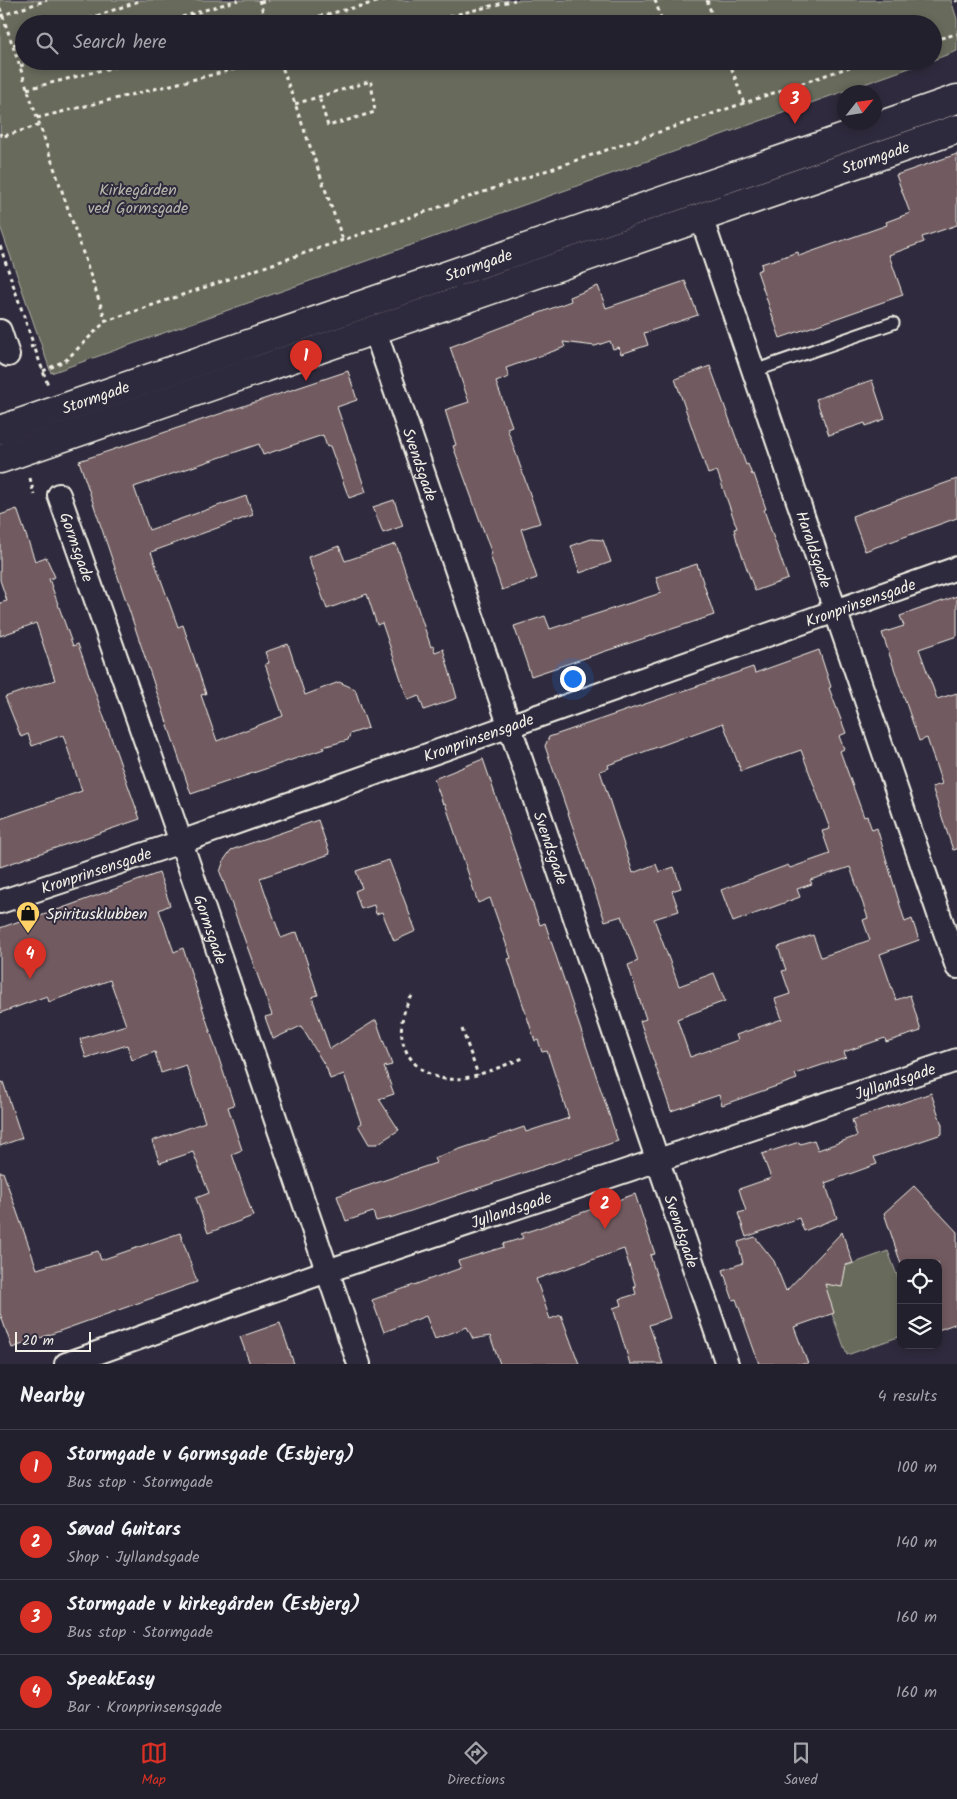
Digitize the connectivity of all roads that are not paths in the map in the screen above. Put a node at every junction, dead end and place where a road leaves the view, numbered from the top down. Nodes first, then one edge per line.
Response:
1 (957, 99) edge
2 (957, 120) edge
3 (957, 129) edge
4 (917, 142) junction
5 (701, 217) junction
6 (893, 323) dead end
7 (0, 331) edge
8 (375, 331) junction
9 (8, 355) dead end
10 (754, 371) junction
11 (0, 430) edge
12 (0, 459) edge
13 (59, 495) dead end
14 (957, 568) edge
15 (835, 610) junction
16 (510, 725) junction
17 (181, 842) junction
18 (0, 902) edge
19 (957, 967) edge
20 (957, 1060) edge
21 (658, 1161) junction
22 (328, 1271) junction
23 (66, 1364) edge
24 (359, 1364) edge
25 (727, 1364) edge

1 - 11 street, Stormgade
2 - 4 street
3 - 4 street, Stormgade
4 - 5 street, Stormgade
5 - 8 street, Stormgade
5 - 10 street, Haraldsgade
6 - 10 lane
7 - 9 street
8 - 12 street, Stormgade
8 - 16 street, Svendsgade
10 - 15 street, Haraldsgade
13 - 17 street, Gormsgade
14 - 15 street, Kronprinsensgade
15 - 16 street, Kronprinsensgade
15 - 19 street, Haraldsgade
16 - 17 street, Kronprinsensgade
16 - 21 street, Svendsgade
17 - 18 street, Kronprinsensgade
17 - 22 street, Gormsgade
20 - 21 street, Jyllandsgade
21 - 22 street, Jyllandsgade
21 - 25 street, Svendsgade
22 - 23 street, Jyllandsgade
22 - 24 street, Gormsgade

